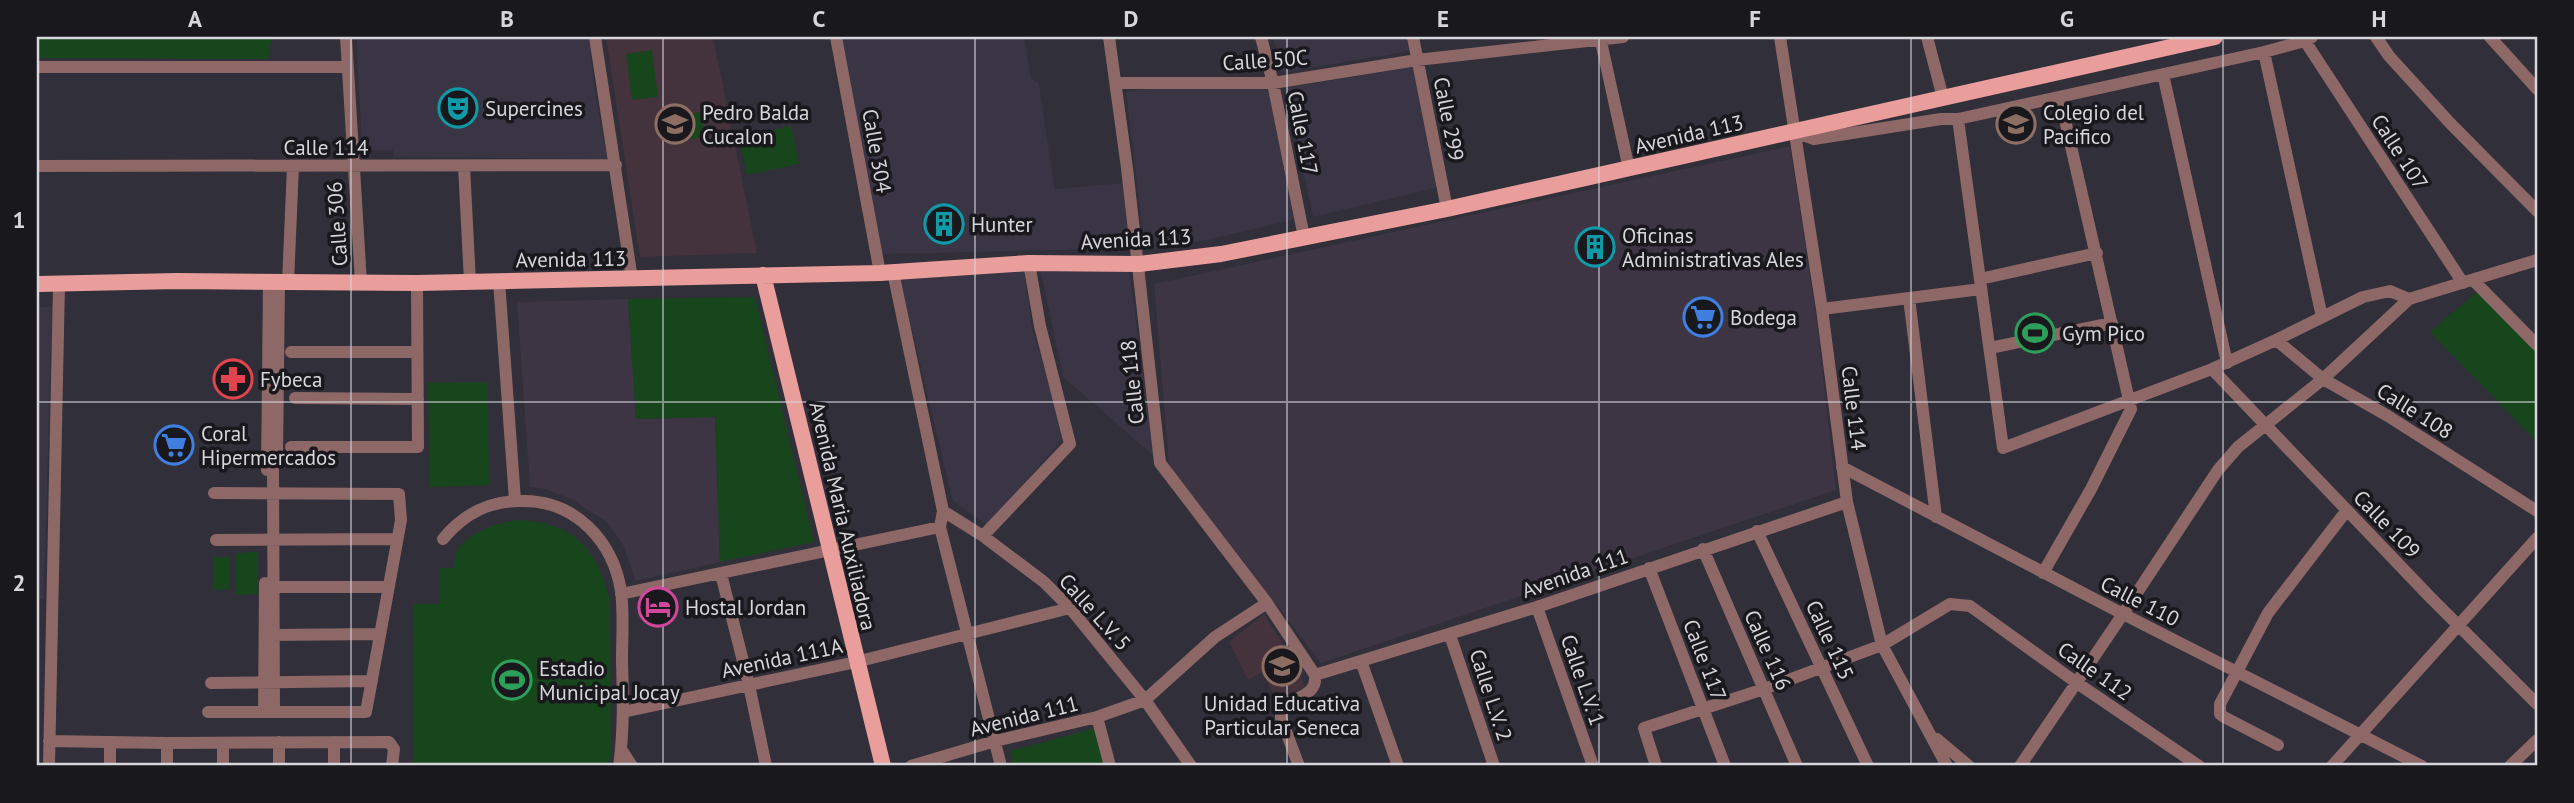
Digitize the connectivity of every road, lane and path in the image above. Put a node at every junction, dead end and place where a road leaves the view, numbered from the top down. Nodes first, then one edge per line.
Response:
1 (346, 37) edge
2 (595, 37) edge
3 (836, 37) edge
4 (1110, 37) edge
5 (1261, 37) edge
6 (1413, 37) edge
7 (1623, 37) edge
8 (1780, 37) edge
9 (1927, 37) edge
10 (2211, 37) edge
11 (2376, 37) edge
12 (2490, 37) edge
13 (1600, 38) edge
14 (2308, 39) edge
15 (2264, 52) junction
16 (1418, 60) junction
17 (37, 67) edge
18 (347, 67) junction
19 (2163, 74) junction
20 (1117, 83) junction
21 (1273, 83) junction
22 (2537, 89) edge
23 (1943, 97) junction
24 (2060, 97) junction
25 (1958, 119) junction
26 (1795, 132) junction
27 (352, 165) junction
28 (615, 165) junction
29 (37, 166) edge
30 (293, 166) junction
31 (464, 166) junction
32 (1629, 169) junction
33 (1447, 209) junction
34 (2537, 211) edge
35 (1304, 237) junction
36 (2097, 253) junction
37 (2537, 260) edge
38 (1029, 263) junction
39 (1139, 264) junction
40 (886, 272) junction
41 (763, 275) junction
42 (632, 279) junction
43 (499, 281) junction
44 (470, 282) junction
45 (2468, 282) junction
46 (279, 283) junction
47 (360, 283) junction
48 (417, 283) junction
49 (37, 284) edge
50 (59, 284) junction
51 (1981, 284) junction
52 (1909, 298) junction
53 (2409, 299) junction
54 (1822, 309) junction
55 (2322, 317) junction
56 (2112, 323) junction
57 (2276, 340) junction
58 (2537, 345) edge
59 (1990, 348) junction
60 (279, 352) junction
61 (417, 352) junction
62 (2227, 363) junction
63 (2212, 369) junction
64 (2323, 379) junction
65 (295, 398) dead end
66 (418, 399) junction
67 (2129, 400) junction
68 (2265, 425) junction
69 (291, 447) dead end
70 (1842, 467) junction
71 (214, 493) dead end
72 (270, 493) junction
73 (515, 500) junction
74 (1847, 502) junction
75 (2347, 510) junction
76 (943, 511) junction
77 (2537, 511) edge
78 (1936, 517) junction
79 (940, 527) junction
80 (1757, 531) junction
81 (983, 536) junction
82 (2537, 538) edge
83 (397, 539) junction
84 (443, 539) dead end
85 (216, 540) dead end
86 (270, 540) junction
87 (1703, 549) junction
88 (830, 550) junction
89 (1649, 568) junction
90 (2043, 573) junction
91 (721, 574) junction
92 (270, 587) junction
93 (389, 587) junction
94 (621, 594) junction
95 (1268, 603) junction
96 (37, 607) edge
97 (52, 607) junction
98 (1537, 607) junction
99 (1070, 608) junction
100 (2123, 614) junction
101 (2458, 625) junction
102 (967, 633) junction
103 (380, 634) junction
104 (269, 635) junction
105 (1450, 635) junction
106 (1882, 645) junction
107 (1361, 661) junction
108 (856, 662) junction
109 (1823, 668) junction
110 (2236, 671) junction
111 (1315, 675) junction
112 (372, 681) junction
113 (211, 683) dead end
114 (269, 683) junction
115 (2077, 683) junction
116 (749, 685) junction
117 (1764, 689) junction
118 (43, 697) edge
119 (1145, 700) junction
120 (2537, 705) edge
121 (1703, 708) junction
122 (208, 712) dead end
123 (269, 712) junction
124 (624, 712) junction
125 (1097, 717) junction
126 (1931, 734) junction
127 (2360, 734) junction
128 (2537, 740) edge
129 (49, 741) junction
130 (995, 741) junction
131 (110, 742) junction
132 (279, 742) junction
133 (334, 742) junction
134 (167, 743) junction
135 (223, 743) junction
136 (2278, 745) dead end
137 (621, 749) junction
138 (49, 766) edge
139 (110, 766) edge
140 (167, 766) edge
141 (223, 766) edge
142 (279, 766) edge
143 (334, 766) edge
144 (392, 766) edge
145 (619, 766) edge
146 (632, 766) edge
147 (766, 766) edge
148 (883, 766) edge
149 (911, 766) edge
150 (1001, 766) edge
151 (1110, 766) edge
152 (1191, 766) edge
153 (1299, 766) edge
154 (1398, 766) edge
155 (1494, 766) edge
156 (1593, 766) edge
157 (1656, 766) edge
158 (1725, 766) edge
159 (1797, 766) edge
160 (1868, 766) edge
161 (1947, 766) edge
162 (1969, 766) edge
163 (2020, 766) edge
164 (2199, 766) edge
165 (2332, 766) edge
166 (2422, 766) edge
167 (2510, 766) edge

1 - 18 street, Calle 306
2 - 28 street
3 - 40 street, Calle 304
4 - 20 street, Calle 118
5 - 21 street, Calle 117
6 - 16 street, Calle 299
7 - 13 street, Calle 50C
8 - 26 street, Calle 114
9 - 23 street
10 - 23 main road, Avenida 113
11 - 34 street
12 - 22 street
13 - 16 street, Calle 50C
13 - 32 street
14 - 15 street
14 - 45 street, Calle 107
15 - 19 street
15 - 55 street
16 - 21 street, Calle 50C
16 - 33 street, Calle 299
17 - 18 street
18 - 27 street, Calle 306
19 - 24 street
19 - 62 street
20 - 21 street, Calle 50C
20 - 39 street, Calle 118
21 - 35 street, Calle 117
23 - 26 main road, Avenida 113
24 - 25 street
24 - 36 street
25 - 26 street
25 - 51 street
26 - 32 main road, Avenida 113
26 - 54 street, Calle 114
27 - 30 street, Calle 114
27 - 31 street, Calle 114
27 - 47 street, Calle 306
28 - 31 street, Calle 114
28 - 42 street
29 - 30 street, Calle 114
30 - 46 street
31 - 44 street
32 - 33 main road, Avenida 113
33 - 35 main road, Avenida 113
35 - 39 main road, Avenida 113
36 - 51 street
36 - 56 street
37 - 45 street
38 - 39 main road, Avenida 113
38 - 40 main road, Avenida 113
38 - 81 street
39 - 95 street, Calle 118
40 - 41 main road, Avenida 113
40 - 76 street, Calle 304
41 - 42 main road, Avenida 113
41 - 88 main road, Avenida Maria Auxiliadora
42 - 43 main road, Avenida 113
43 - 44 main road, Avenida 113
43 - 73 street
44 - 48 main road, Avenida 113
45 - 53 street
45 - 58 street, Calle 107
46 - 47 main road, Avenida 113
46 - 50 main road, Avenida 113
46 - 60 street
47 - 48 main road, Avenida 113
48 - 61 street
49 - 50 main road, Avenida 113
50 - 97 street
51 - 52 street
51 - 59 street
52 - 54 street
52 - 78 street
53 - 55 street
53 - 64 street
54 - 70 street, Calle 114
55 - 57 street
56 - 59 street
56 - 67 street
57 - 62 street
57 - 64 street, Calle 108
59 - 67 street
60 - 61 street
60 - 72 street
61 - 66 street
62 - 63 street
63 - 67 street
63 - 68 street, Calle 109
64 - 68 street
64 - 77 street, Calle 108
65 - 66 street
66 - 69 street
67 - 90 street
68 - 75 street, Calle 109
68 - 100 street
70 - 74 street, Calle 114
70 - 78 street, Calle 110
71 - 72 street
72 - 83 street
72 - 86 street
73 - 84 street
73 - 94 street
74 - 80 street, Avenida 111
74 - 106 street, Calle 114
75 - 101 street, Calle 109
75 - 110 street
76 - 79 street
76 - 81 street, Calle L.V. 5
78 - 90 street, Calle 110
79 - 88 street
79 - 102 street
80 - 87 street, Avenida 111
80 - 109 street, Calle 115
81 - 99 street, Calle L.V. 5
82 - 101 street
83 - 86 street
83 - 93 street
85 - 86 street
86 - 92 street
87 - 89 street, Avenida 111
87 - 117 street, Calle 116
88 - 91 street
88 - 108 main road, Avenida Maria Auxiliadora
89 - 98 street, Avenida 111
89 - 121 street, Calle 117
90 - 100 street, Calle 110
91 - 94 street
91 - 116 street
92 - 93 street
92 - 104 street
93 - 103 street
94 - 124 street
95 - 111 street, Calle 118
95 - 119 street
96 - 97 street
97 - 118 street
98 - 105 street, Avenida 111
98 - 156 street, Calle L.V. 1
99 - 102 street, Avenida 111A
99 - 119 street, Calle L.V. 5
100 - 110 street, Calle 110
100 - 115 street
101 - 120 street, Calle 109
101 - 127 street
102 - 108 street, Avenida 111A
102 - 130 street
103 - 104 street
103 - 112 street
104 - 114 street
105 - 107 street, Avenida 111
105 - 155 street, Calle L.V. 2
106 - 109 street
106 - 115 street, Calle 112
106 - 126 street, Calle 114
107 - 111 street, Avenida 111
107 - 154 street
108 - 116 street, Avenida 111A
108 - 148 main road, Avenida Maria Auxiliadora
109 - 117 street
109 - 160 street, Calle 115
110 - 127 street, Calle 110
110 - 136 street
111 - 153 street
112 - 114 street
112 - 123 street
113 - 114 street
114 - 123 street
115 - 163 street
115 - 164 street, Calle 112
116 - 124 street, Avenida 111A
116 - 147 street
117 - 121 street
117 - 159 street, Calle 116
118 - 129 street
119 - 125 street, Avenida 111
119 - 152 street, Calle L.V. 5
121 - 157 street
121 - 158 street, Calle 117
122 - 123 street
124 - 137 street
125 - 130 street, Avenida 111
125 - 151 street
126 - 161 street, Calle 114
126 - 162 street
127 - 165 street
127 - 166 street, Calle 110
128 - 167 street
129 - 131 street
129 - 138 street
130 - 149 street, Avenida 111
130 - 150 street
131 - 134 street
131 - 139 street
132 - 133 street
132 - 135 street
132 - 142 street
133 - 143 street
133 - 144 street
134 - 135 street
134 - 140 street
135 - 141 street
137 - 145 street
137 - 146 street

